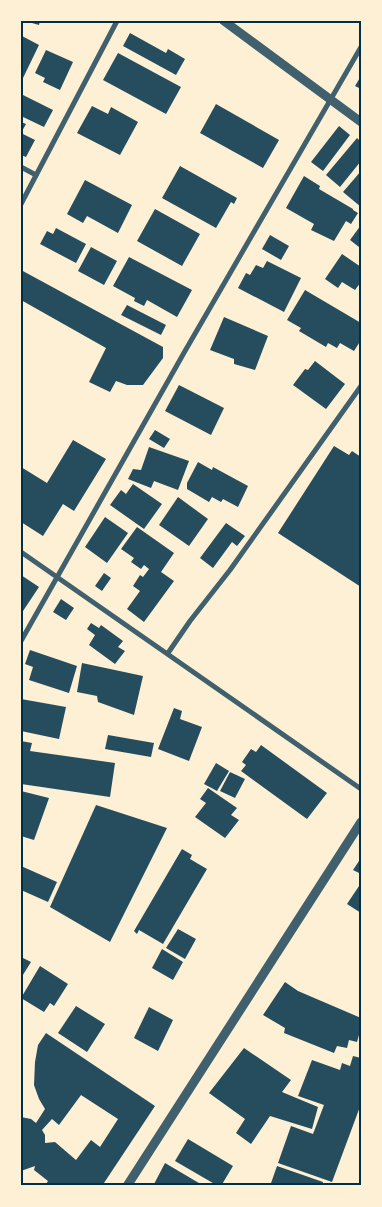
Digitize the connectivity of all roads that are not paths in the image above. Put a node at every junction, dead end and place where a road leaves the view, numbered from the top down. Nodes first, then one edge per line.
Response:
1 (117, 21) edge
2 (224, 21) edge
3 (361, 47) edge
4 (331, 100) junction
5 (361, 122) edge
6 (21, 167) edge
7 (36, 175) junction
8 (21, 204) edge
9 (361, 386) edge
10 (21, 552) edge
11 (57, 578) junction
12 (21, 642) edge
13 (168, 653) junction
14 (361, 789) edge
15 (361, 822) edge
16 (127, 1186) edge

1 - 7 street
2 - 4 street
3 - 4 street
4 - 5 street
4 - 11 street
6 - 7 street
7 - 8 street
9 - 13 street
10 - 11 street
11 - 12 street
11 - 13 street
13 - 14 street
15 - 16 street

